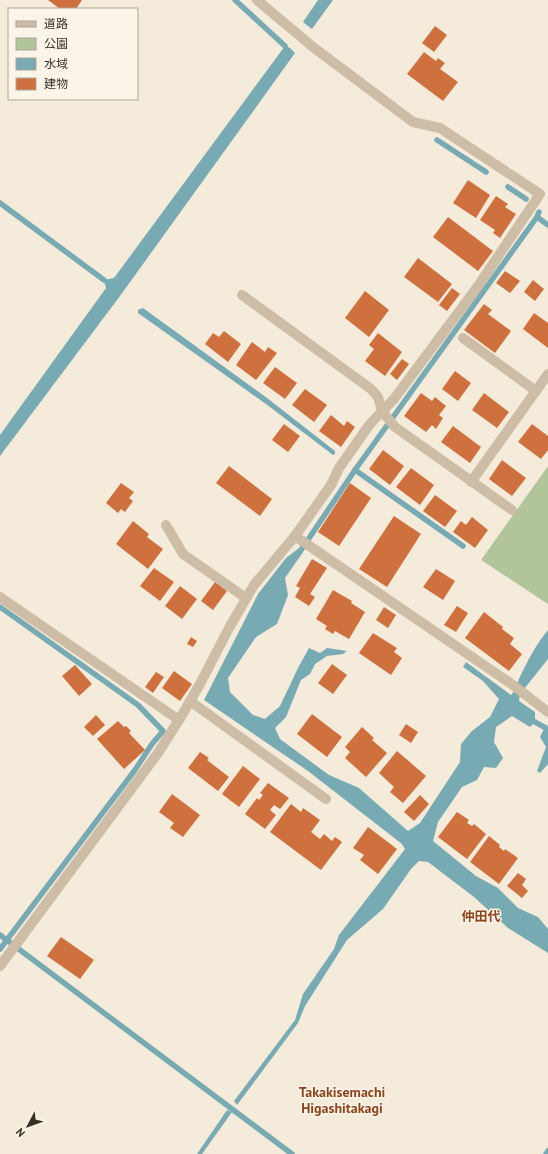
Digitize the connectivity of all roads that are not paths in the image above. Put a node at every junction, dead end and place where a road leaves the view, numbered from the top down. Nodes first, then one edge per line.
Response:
1 (257, 0) edge
2 (242, 295) dead end
3 (463, 338) dead end
4 (548, 374) edge
5 (536, 391) junction
6 (382, 411) junction
7 (471, 482) junction
8 (512, 510) dead end
9 (166, 525) dead end
10 (295, 536) junction
11 (0, 597) edge
12 (246, 598) junction
13 (190, 700) junction
14 (548, 712) edge
15 (179, 720) junction
16 (326, 799) dead end
17 (0, 966) edge

1 - 6 street
2 - 6 street
3 - 5 street
4 - 5 street
5 - 7 street
6 - 7 street
6 - 10 street
7 - 8 street
9 - 12 street
10 - 12 street
10 - 14 street
11 - 15 street
12 - 13 street
13 - 15 street
13 - 16 street
15 - 17 street

